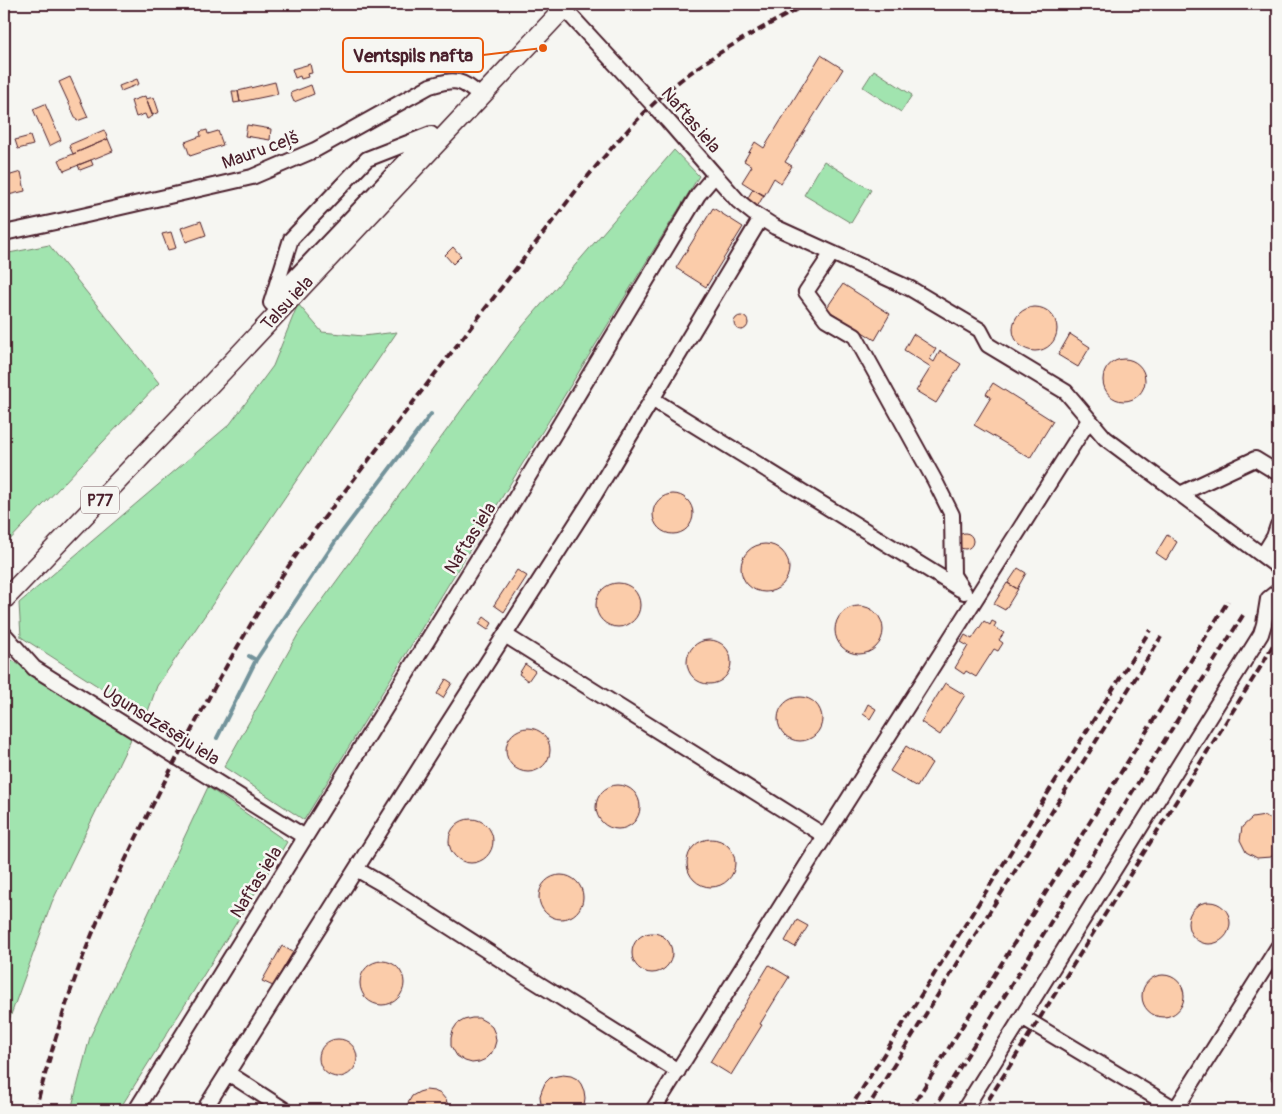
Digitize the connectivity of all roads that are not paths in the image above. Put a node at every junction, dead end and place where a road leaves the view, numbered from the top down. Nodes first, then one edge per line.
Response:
1 (564, 5) edge
2 (481, 97) junction
3 (435, 138) junction
4 (715, 176) junction
5 (761, 218) junction
6 (4, 233) edge
7 (832, 253) junction
8 (275, 307) junction
9 (652, 399) junction
10 (1089, 420) junction
11 (1278, 473) edge
12 (1180, 494) junction
13 (1278, 525) edge
14 (1263, 556) junction
15 (1278, 567) edge
16 (1278, 591) edge
17 (970, 595) junction
18 (4, 600) edge
19 (4, 634) edge
20 (505, 635) junction
21 (825, 836) junction
22 (306, 837) junction
23 (356, 869) junction
24 (1278, 947) edge
25 (1022, 1017) junction
26 (678, 1071) junction
27 (228, 1073) junction
28 (136, 1110) edge
29 (204, 1110) edge
30 (285, 1110) edge
31 (653, 1110) edge
32 (964, 1110) edge
33 (1176, 1110) edge

1 - 2 main road, Talsu iela / P77
1 - 4 street, Naftas iela
2 - 3 main road, Talsu iela / P77
2 - 6 street, Mauru ceļš
3 - 8 main road, Talsu iela / P77
3 - 8 street
4 - 5 street
4 - 22 street, Naftas iela
5 - 7 street
5 - 9 street
7 - 10 street
7 - 17 street
8 - 18 main road, Talsu iela / P77
9 - 17 street
9 - 20 street
10 - 12 street
10 - 17 street
11 - 12 street
12 - 14 street
13 - 14 street
14 - 15 street
16 - 25 street
17 - 21 street
19 - 22 street, Ugunsdzēsēju iela
20 - 21 street
20 - 23 street
21 - 26 street
22 - 28 street, Naftas iela
23 - 26 street
23 - 27 street
24 - 33 street
25 - 32 street
25 - 33 street
26 - 31 street
27 - 29 street
27 - 30 street

